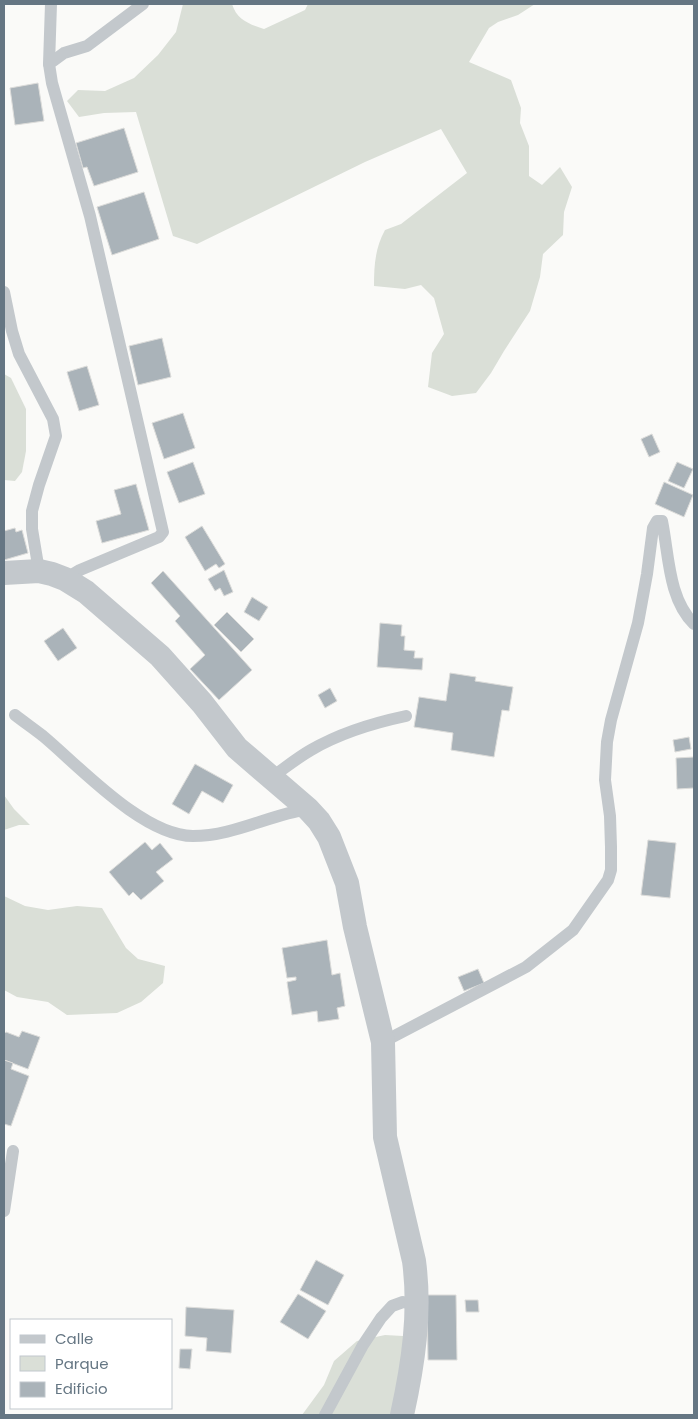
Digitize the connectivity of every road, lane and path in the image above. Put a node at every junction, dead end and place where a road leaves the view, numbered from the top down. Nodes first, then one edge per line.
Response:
1 (51, 4) edge
2 (143, 4) edge
3 (49, 64) junction
4 (4, 292) edge
5 (39, 572) junction
6 (4, 573) edge
7 (65, 579) junction
8 (694, 624) edge
9 (15, 715) dead end
10 (406, 716) dead end
11 (272, 777) junction
12 (308, 809) junction
13 (384, 1042) junction
14 (13, 1151) dead end
15 (4, 1211) edge
16 (416, 1305) junction
17 (325, 1415) edge
18 (402, 1415) edge

1 - 3 lane
2 - 3 lane
3 - 7 lane
4 - 5 lane
5 - 6 street
5 - 7 street
7 - 11 street
8 - 13 lane
9 - 12 lane
10 - 11 lane
11 - 12 street
12 - 13 street
13 - 16 street
14 - 15 lane
16 - 17 lane
16 - 18 street

